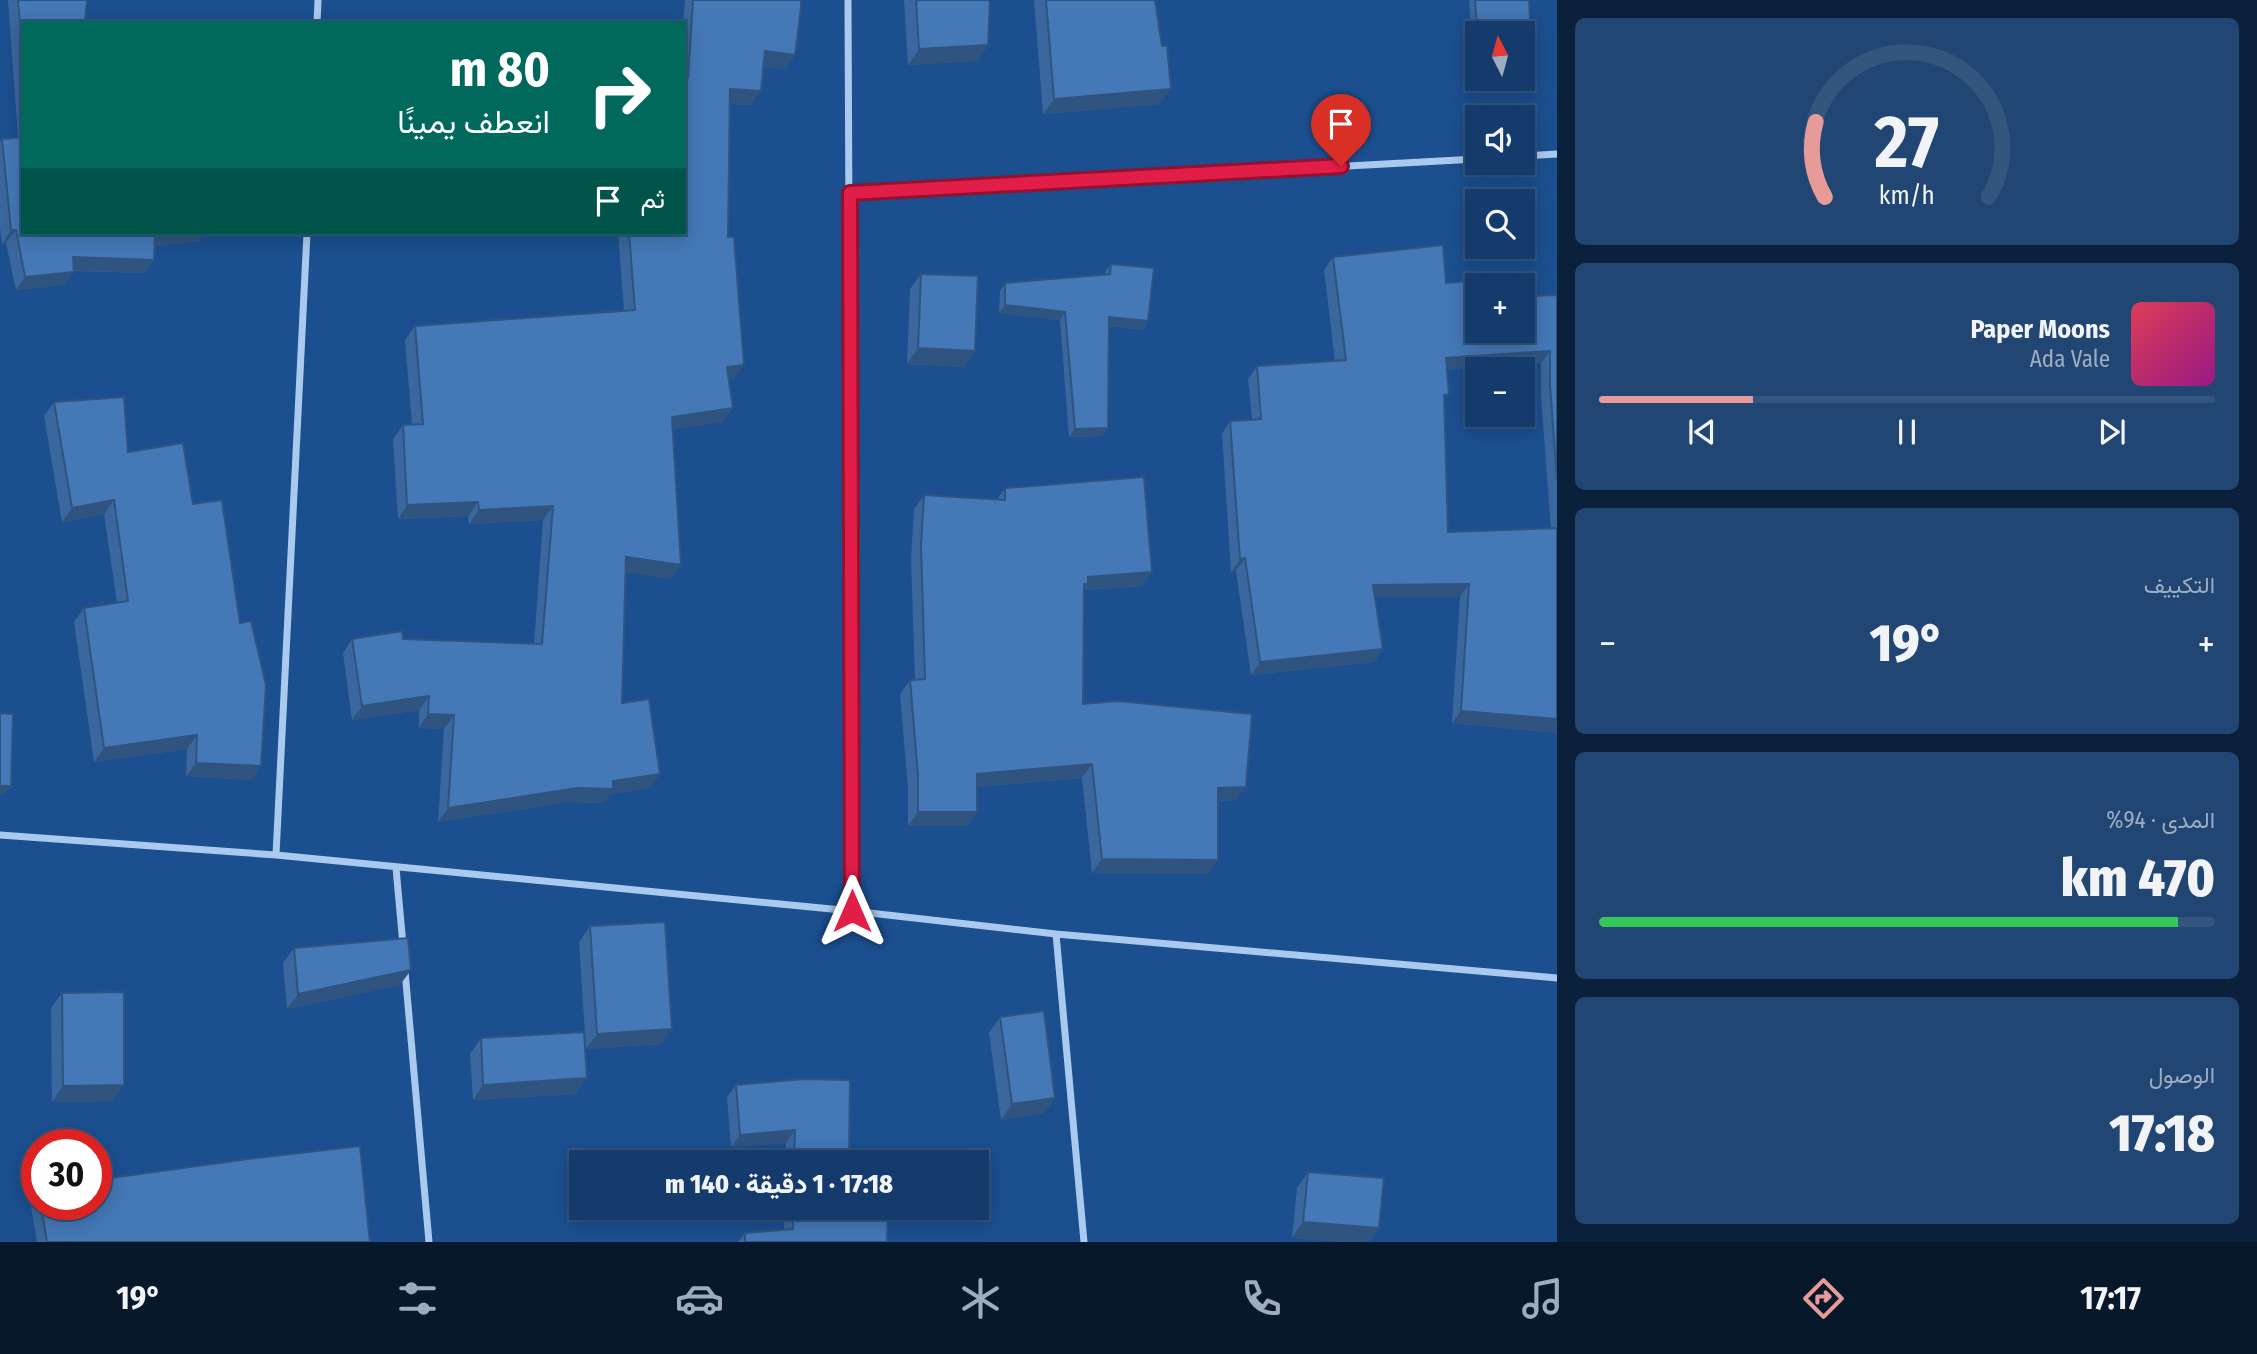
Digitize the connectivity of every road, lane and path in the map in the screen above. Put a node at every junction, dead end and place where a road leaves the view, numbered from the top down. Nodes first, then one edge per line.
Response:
1 (318, 0) edge
2 (848, 0) edge
3 (317, 21) edge
4 (1557, 154) edge
5 (1535, 155) edge
6 (1465, 160) edge
7 (850, 193) junction
8 (307, 235) edge
9 (0, 835) edge
10 (276, 855) junction
11 (396, 868) junction
12 (852, 911) junction
13 (1056, 934) junction
14 (403, 951) edge
15 (404, 965) edge
16 (1557, 978) edge
17 (1557, 983) edge
18 (429, 1242) edge
19 (1084, 1242) edge

1 - 3 street
2 - 7 street
4 - 5 street
6 - 7 street
7 - 12 street
8 - 10 street
9 - 10 street
10 - 11 street
11 - 12 street
11 - 14 street
12 - 13 street
13 - 16 street
13 - 19 street
15 - 18 street
16 - 17 street

